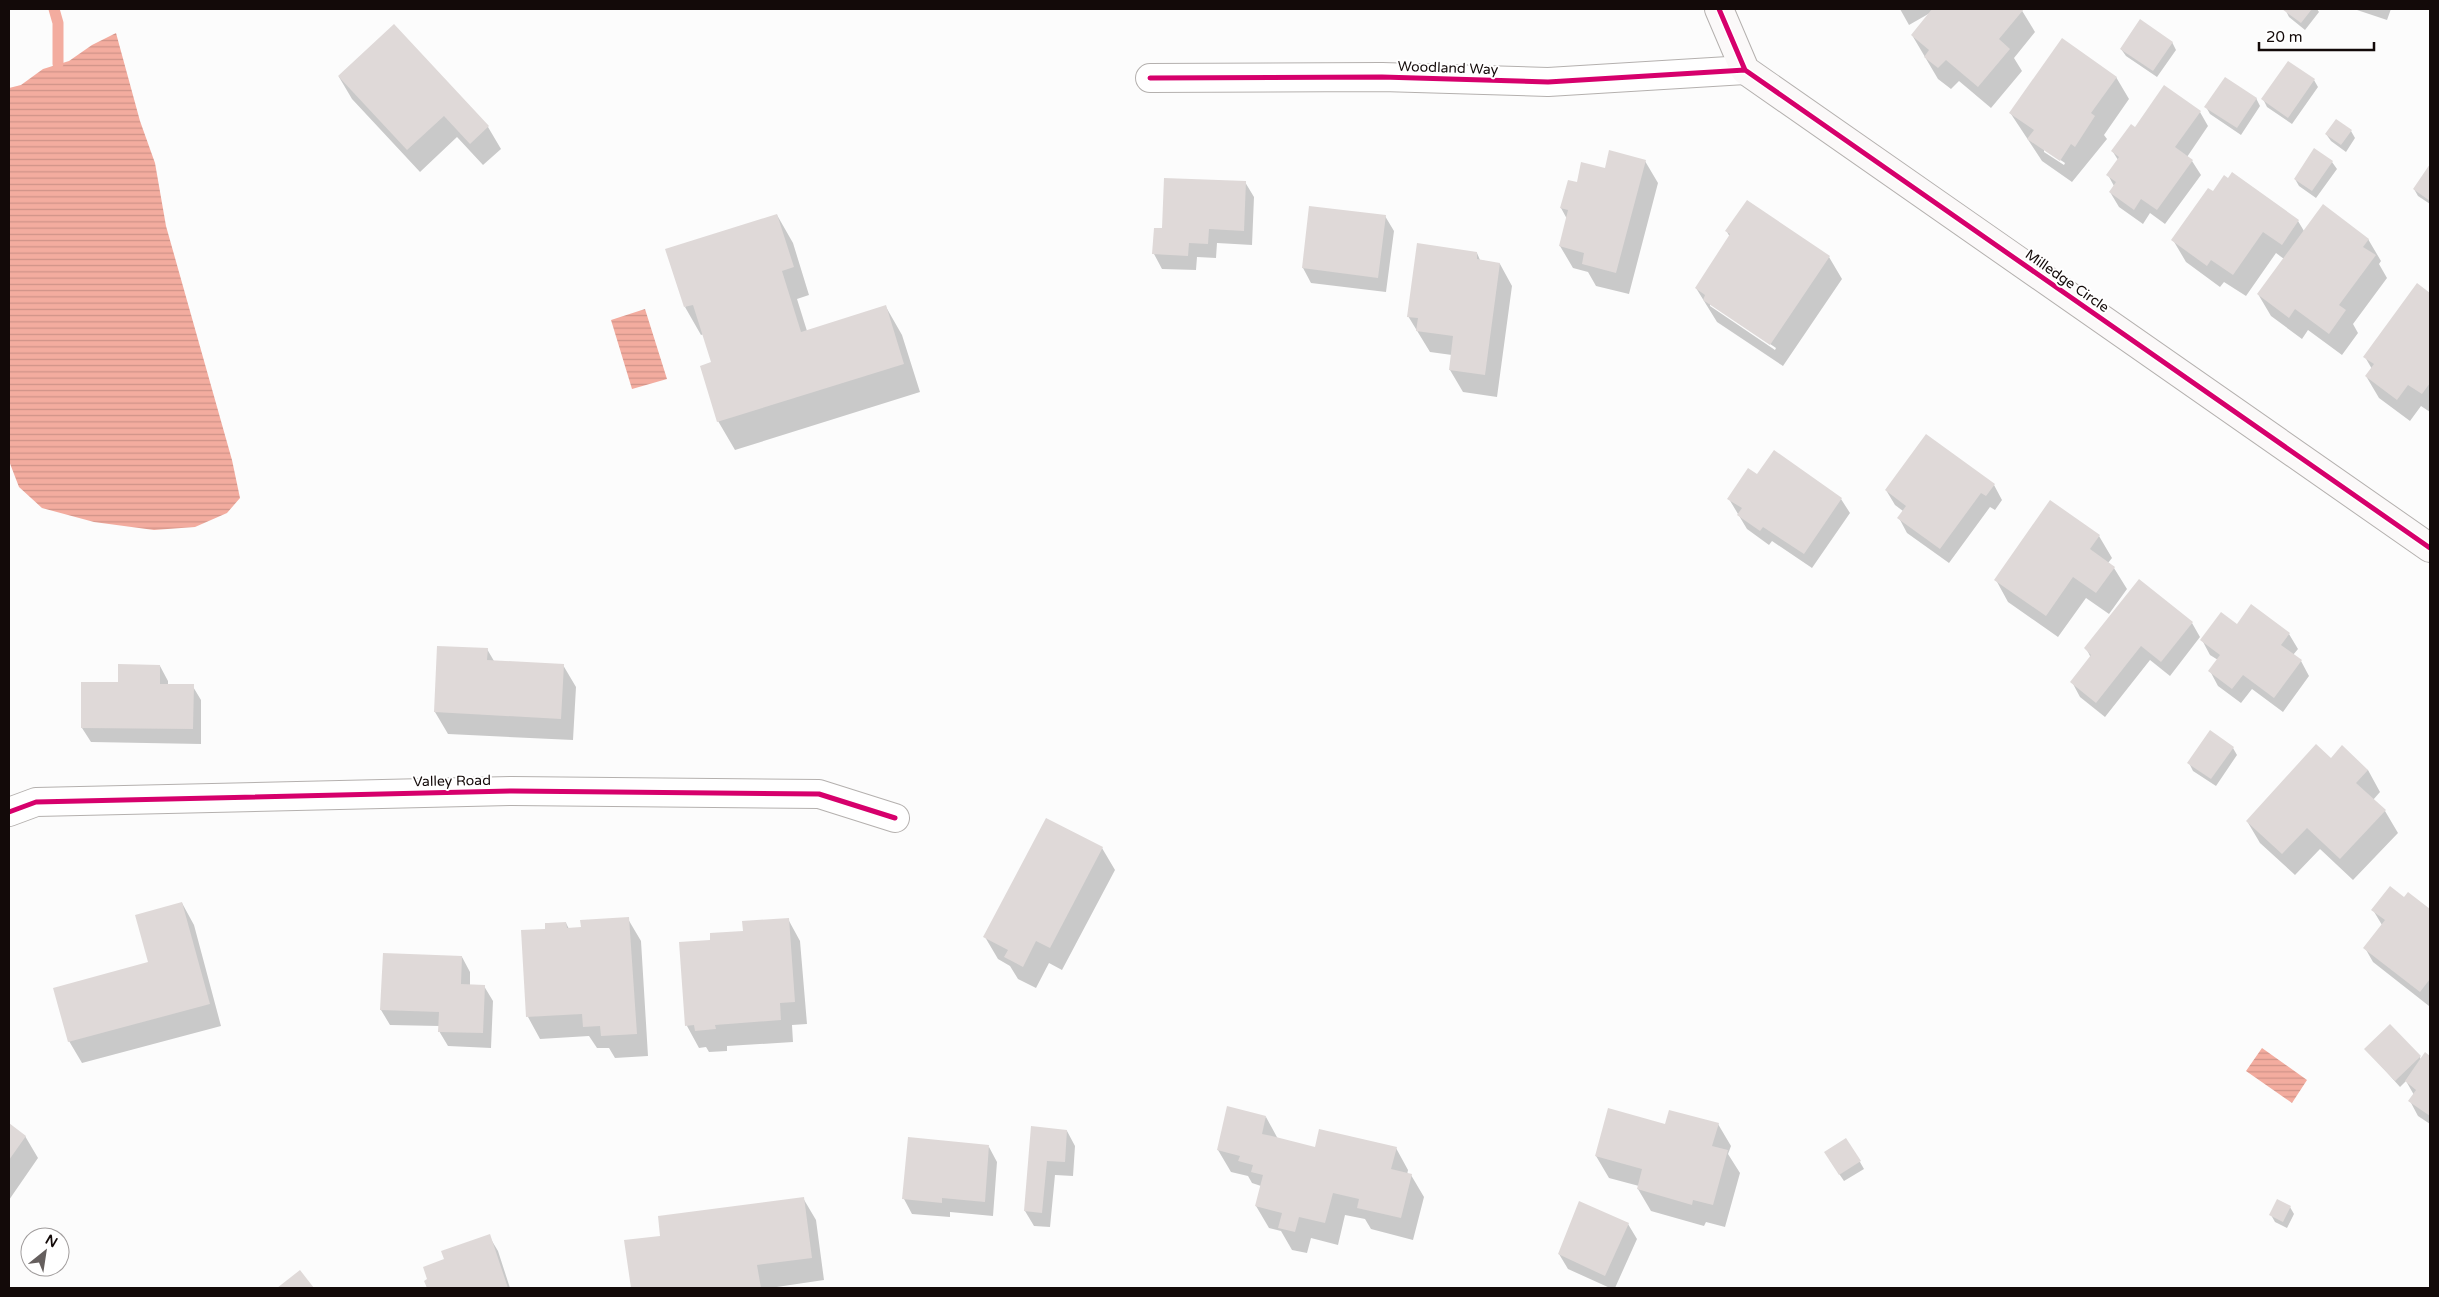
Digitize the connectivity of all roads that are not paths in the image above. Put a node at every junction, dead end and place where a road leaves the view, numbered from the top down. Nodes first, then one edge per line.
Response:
1 (1719, 9) edge
2 (1745, 70) junction
3 (1150, 78) dead end
4 (2430, 548) edge
5 (9, 812) edge
6 (895, 818) dead end

1 - 2 street
2 - 3 street, Woodland Way
2 - 4 street, Milledge Circle
5 - 6 street, Valley Road

